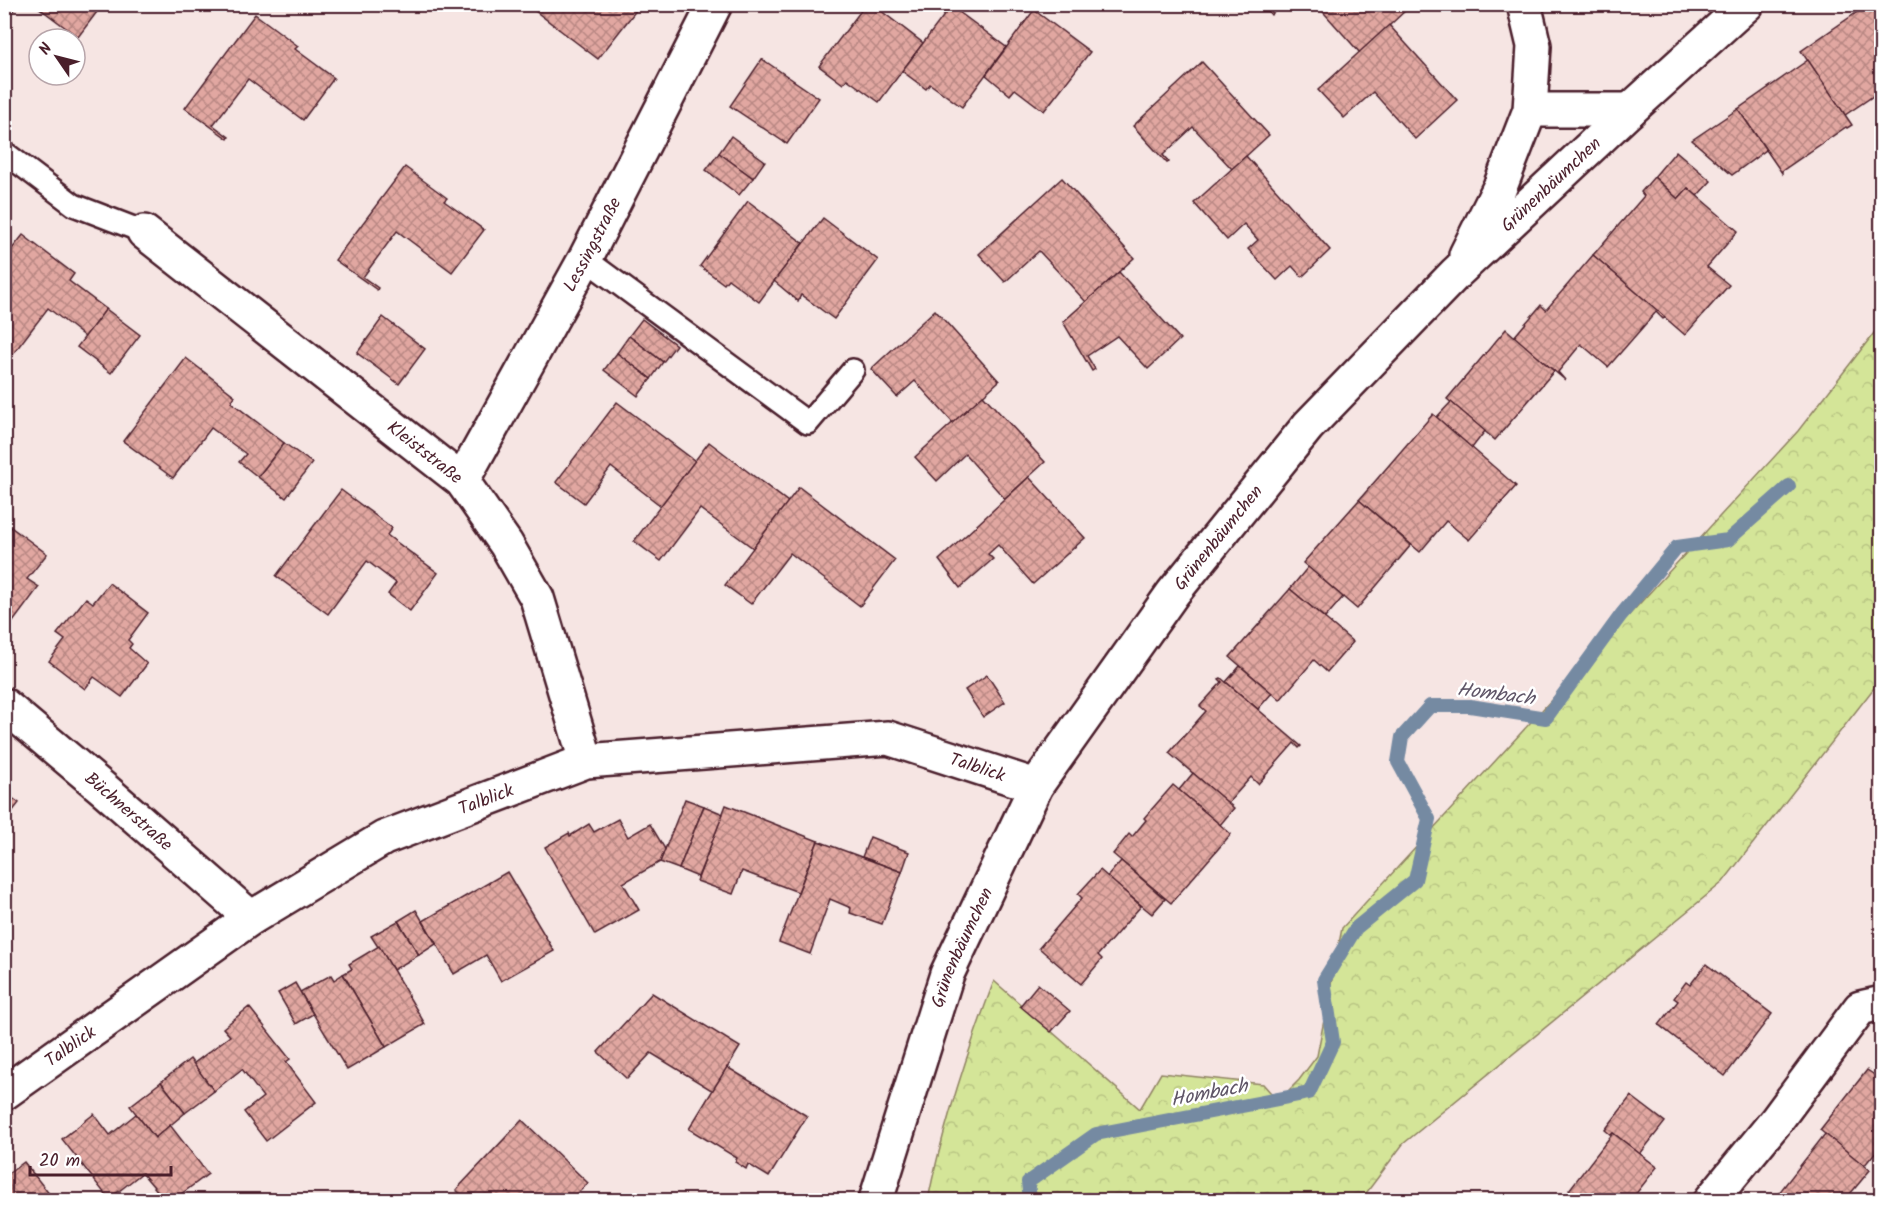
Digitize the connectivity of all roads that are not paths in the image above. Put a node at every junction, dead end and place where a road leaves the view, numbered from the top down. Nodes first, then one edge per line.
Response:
1 (715, 4) edge
2 (1524, 4) edge
3 (1747, 4) edge
4 (1530, 110) junction
5 (1630, 110) junction
6 (4, 152) edge
7 (144, 232) joint
8 (585, 259) junction
9 (1456, 273) junction
10 (853, 370) dead end
11 (462, 481) junction
12 (4, 705) edge
13 (586, 761) junction
14 (1036, 786) junction
15 (251, 918) junction
16 (1881, 1003) edge
17 (4, 1093) edge
18 (876, 1200) edge
19 (1711, 1200) edge

1 - 8 street, Lessingstraße
2 - 4 street
3 - 5 street, Grünenbäumchen
4 - 5 street
4 - 9 street
5 - 9 street, Grünenbäumchen
6 - 7 lane
7 - 11 street, Kleiststraße
8 - 10 lane
8 - 11 street, Lessingstraße
9 - 14 street, Grünenbäumchen
11 - 13 street, Kleiststraße
12 - 15 street, Büchnerstraße
13 - 14 street, Talblick
13 - 15 street, Talblick
14 - 18 street, Grünenbäumchen
15 - 17 street, Talblick
16 - 19 street

